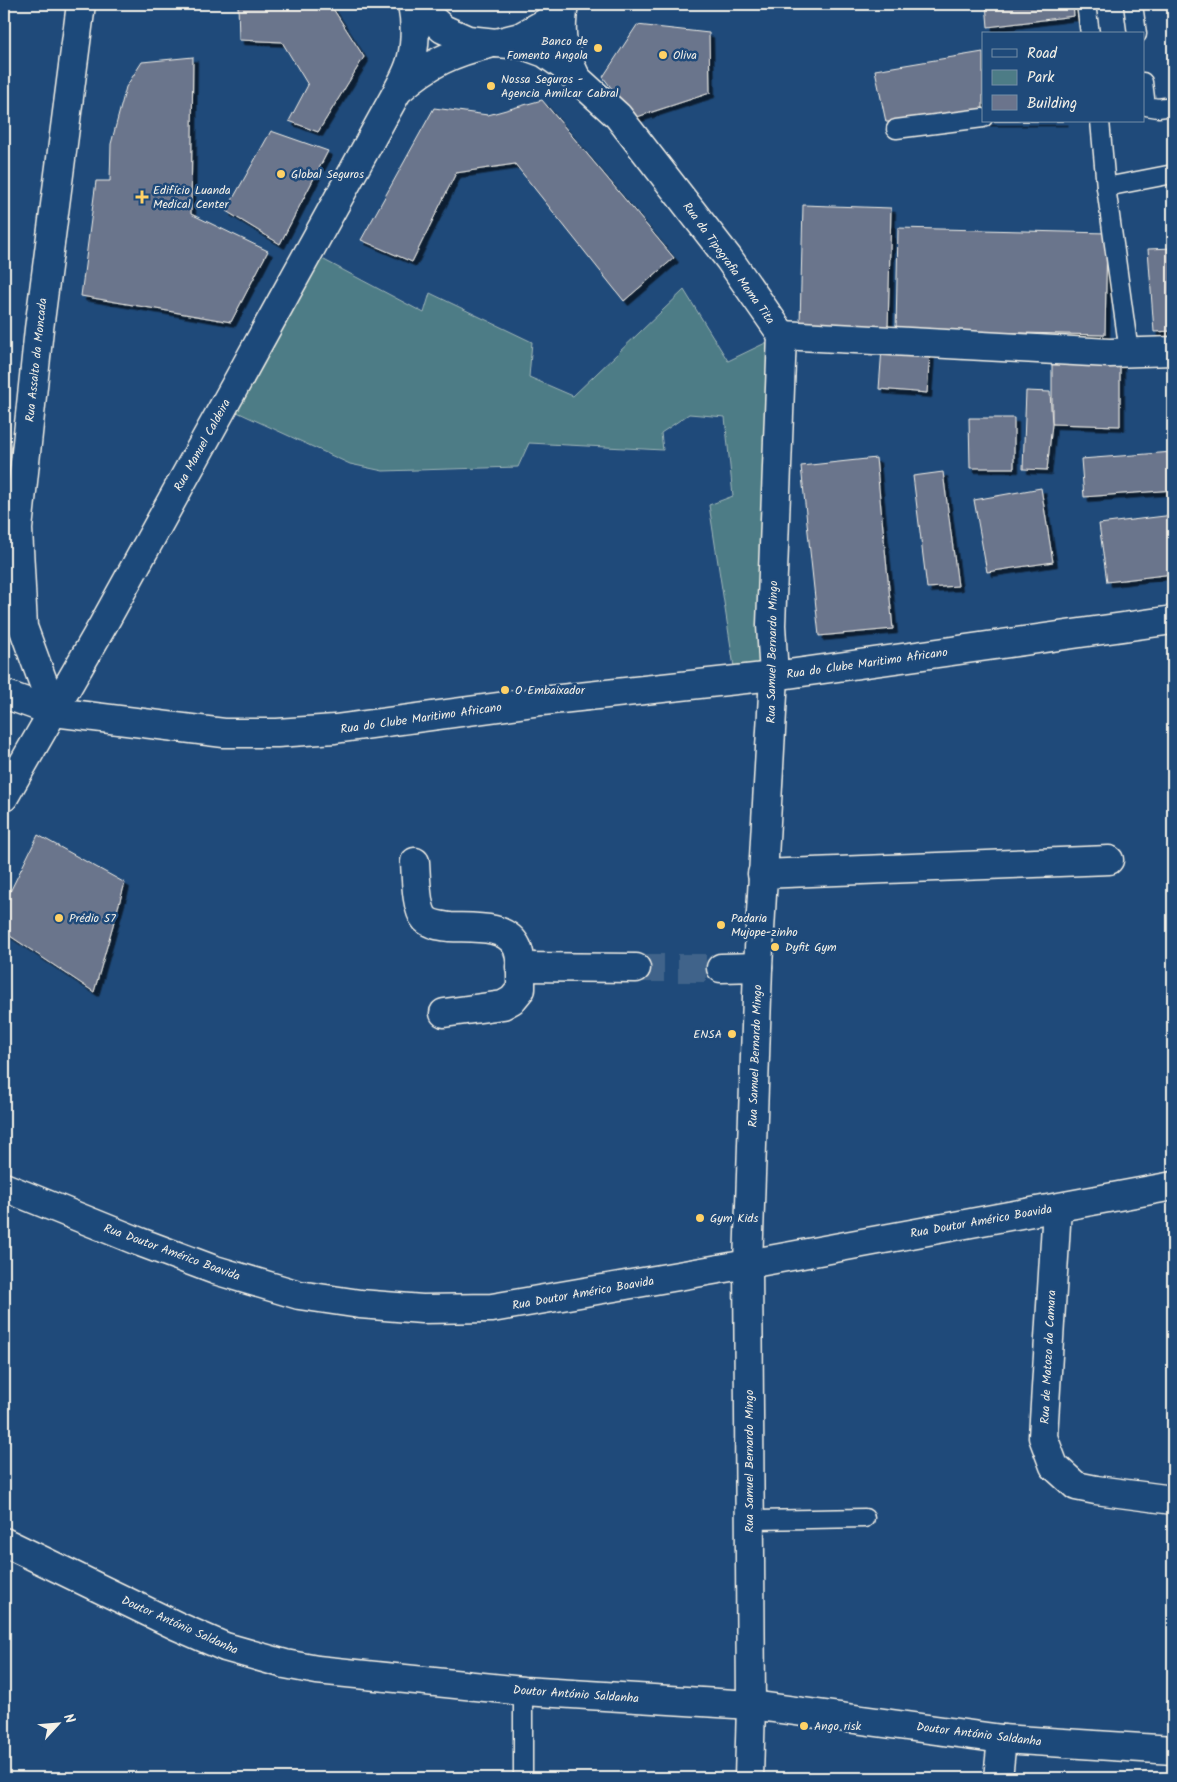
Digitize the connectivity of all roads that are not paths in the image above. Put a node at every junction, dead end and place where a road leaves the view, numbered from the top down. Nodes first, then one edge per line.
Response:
1 (81, 4) edge
2 (412, 4) edge
3 (419, 4) edge
4 (562, 4) edge
5 (1086, 4) edge
6 (1133, 4) edge
7 (1090, 32) edge
8 (1137, 32) edge
9 (496, 43) junction
10 (577, 79) junction
11 (1144, 90) edge
12 (397, 92) junction
13 (1173, 106) edge
14 (982, 118) edge
15 (1100, 122) edge
16 (896, 128) dead end
17 (1173, 174) edge
18 (1106, 187) junction
19 (782, 335) junction
20 (1173, 351) edge
21 (1129, 352) junction
22 (1173, 620) edge
23 (774, 676) junction
24 (4, 694) edge
25 (54, 712) junction
26 (4, 797) edge
27 (1109, 860) dead end
28 (415, 862) dead end
29 (762, 874) junction
30 (520, 967) junction
31 (758, 967) junction
32 (636, 968) tunnel mouth
33 (721, 968) tunnel mouth
34 (444, 1013) dead end
35 (1173, 1186) edge
36 (4, 1187) edge
37 (1057, 1208) junction
38 (748, 1264) junction
39 (1173, 1500) edge
40 (865, 1518) dead end
41 (750, 1520) junction
42 (4, 1542) edge
43 (524, 1691) junction
44 (751, 1705) junction
45 (1002, 1739) junction
46 (1173, 1750) edge
47 (523, 1778) edge
48 (749, 1778) edge
49 (998, 1778) edge

1 - 25 street, Rua Assalto da Moncada
2 - 12 street, Rua Manuel Caldeira
3 - 9 street
4 - 9 street
4 - 10 street
5 - 7 lane
6 - 8 lane
9 - 10 street, Rua da Tipografia Mama Tita
9 - 12 street, Rua Manuel Caldeira
10 - 19 street, Rua da Tipografia Mama Tita
11 - 13 lane
12 - 25 street, Rua Manuel Caldeira
14 - 16 lane
15 - 18 lane
17 - 18 lane
18 - 21 lane
19 - 21 street, Rua da Tipografia Mama Tita
19 - 23 street, Rua Samuel Bernardo Mingo
20 - 21 street, Rua da Tipografia Mama Tita
22 - 23 street, Rua do Clube Maritimo Africano
23 - 25 street, Rua do Clube Maritimo Africano
23 - 29 street, Rua Samuel Bernardo Mingo
24 - 25 street, Rua do Clube Maritimo Africano
25 - 26 street, Rua Manuel Caldeira
27 - 29 street
28 - 30 street
29 - 31 street, Rua Samuel Bernardo Mingo
30 - 32 street
30 - 34 street
31 - 33 street
31 - 38 street, Rua Samuel Bernardo Mingo
35 - 37 street, Rua Doutor Américo Boavida
36 - 38 street, Rua Doutor Américo Boavida
37 - 38 street, Rua Doutor Américo Boavida
37 - 39 street, Rua de Matozo da Camara
38 - 41 street, Rua Samuel Bernardo Mingo
40 - 41 lane
41 - 44 street, Rua Samuel Bernardo Mingo
42 - 43 street, Doutor António Saldanha
43 - 44 street, Doutor António Saldanha
43 - 47 lane
44 - 45 street, Doutor António Saldanha
44 - 48 street, Rua Samuel Bernardo Mingo
45 - 46 street, Doutor António Saldanha
45 - 49 street

